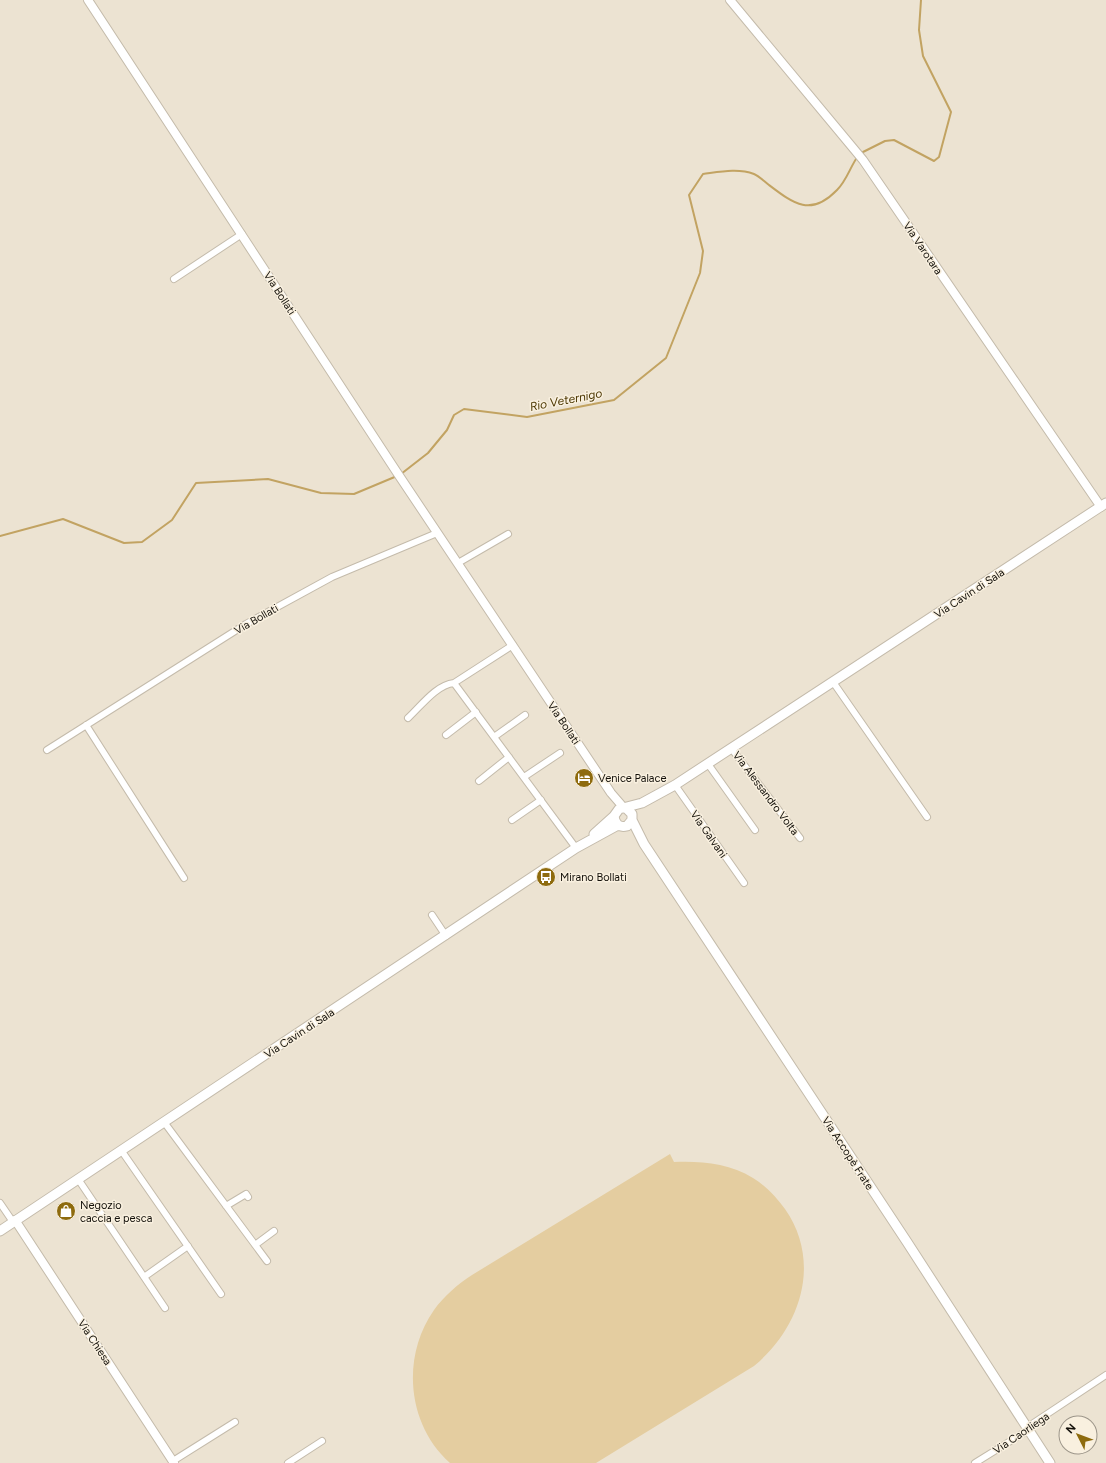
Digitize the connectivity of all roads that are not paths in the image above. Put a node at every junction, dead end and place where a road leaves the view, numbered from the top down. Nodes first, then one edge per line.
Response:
1 (88, 0) edge
2 (730, 0) edge
3 (242, 234) junction
4 (174, 279) dead end
5 (1104, 505) edge
6 (437, 533) junction
7 (508, 534) dead end
8 (458, 564) junction
9 (512, 645) junction
10 (833, 682) junction
11 (454, 683) junction
12 (476, 712) junction
13 (525, 715) dead end
14 (408, 718) dead end
15 (86, 725) junction
16 (446, 734) dead end
17 (494, 737) junction
18 (731, 748) junction
19 (47, 750) dead end
20 (560, 753) dead end
21 (509, 757) junction
22 (708, 764) junction
23 (524, 777) junction
24 (479, 781) dead end
25 (675, 785) junction
26 (611, 793) junction
27 (656, 796) junction
28 (541, 800) junction
29 (625, 808) junction
30 (614, 815) junction
31 (927, 817) dead end
32 (632, 818) junction
33 (512, 820) dead end
34 (621, 826) junction
35 (754, 830) dead end
36 (800, 838) dead end
37 (644, 844) junction
38 (580, 846) junction
39 (184, 878) dead end
40 (744, 883) dead end
41 (432, 915) dead end
42 (446, 936) junction
43 (164, 1122) junction
44 (121, 1150) junction
45 (78, 1179) junction
46 (248, 1197) dead end
47 (0, 1203) edge
48 (226, 1206) junction
49 (14, 1221) junction
50 (0, 1230) edge
51 (274, 1231) dead end
52 (255, 1244) junction
53 (188, 1246) junction
54 (267, 1261) dead end
55 (144, 1276) junction
56 (221, 1294) dead end
57 (165, 1308) dead end
58 (1106, 1375) edge
59 (235, 1422) dead end
60 (1027, 1429) junction
61 (322, 1441) dead end
62 (173, 1462) edge
63 (288, 1463) edge
64 (975, 1463) edge
65 (1050, 1463) edge

1 - 3 street, Via Bollati
2 - 5 street, Via Varotara
3 - 4 street
3 - 6 street, Via Bollati
5 - 10 main road, Via Cavin di Sala
6 - 8 street, Via Bollati
6 - 15 street, Via Bollati
7 - 8 street
8 - 9 street, Via Bollati
9 - 11 street
9 - 26 street, Via Bollati
10 - 18 main road, Via Cavin di Sala
10 - 31 street
11 - 12 street
11 - 14 street
12 - 16 street
12 - 17 street
13 - 17 street
15 - 19 street, Via Bollati
15 - 39 street
17 - 21 street
18 - 22 main road, Via Cavin di Sala
18 - 36 street, Via Alessandro Volta
20 - 23 street
21 - 23 street
21 - 24 street
22 - 25 main road, Via Cavin di Sala
22 - 35 street
23 - 28 street
25 - 27 main road, Via Cavin di Sala
25 - 40 street, Via Galvani
26 - 29 street, Via Bollati
26 - 30 street, Via Bollati
27 - 29 main road, Via Cavin di Sala
27 - 32 main road, Via Cavin di Sala
28 - 33 street
28 - 38 street
29 - 30 main road
29 - 32 main road
30 - 34 main road
30 - 38 main road, Via Cavin di Sala
32 - 34 main road
32 - 37 main road, Via Accopè Frate
34 - 37 main road, Via Accopè Frate
34 - 38 main road, Via Cavin di Sala
37 - 60 main road, Via Accopè Frate
38 - 42 main road, Via Cavin di Sala
41 - 42 street
42 - 43 main road, Via Cavin di Sala
43 - 44 main road, Via Cavin di Sala
43 - 48 street
44 - 45 main road, Via Cavin di Sala
44 - 53 street
45 - 49 main road, Via Cavin di Sala
45 - 55 street
46 - 48 street
47 - 49 street
48 - 52 street
49 - 50 main road, Via Cavin di Sala
49 - 62 street, Via Chiesa
51 - 52 street
52 - 54 street
53 - 55 street
53 - 56 street
55 - 57 street
58 - 60 street, Via Caorliega
59 - 62 street
60 - 64 street, Via Caorliega
60 - 65 main road, Via Accopè Frate
61 - 63 street

